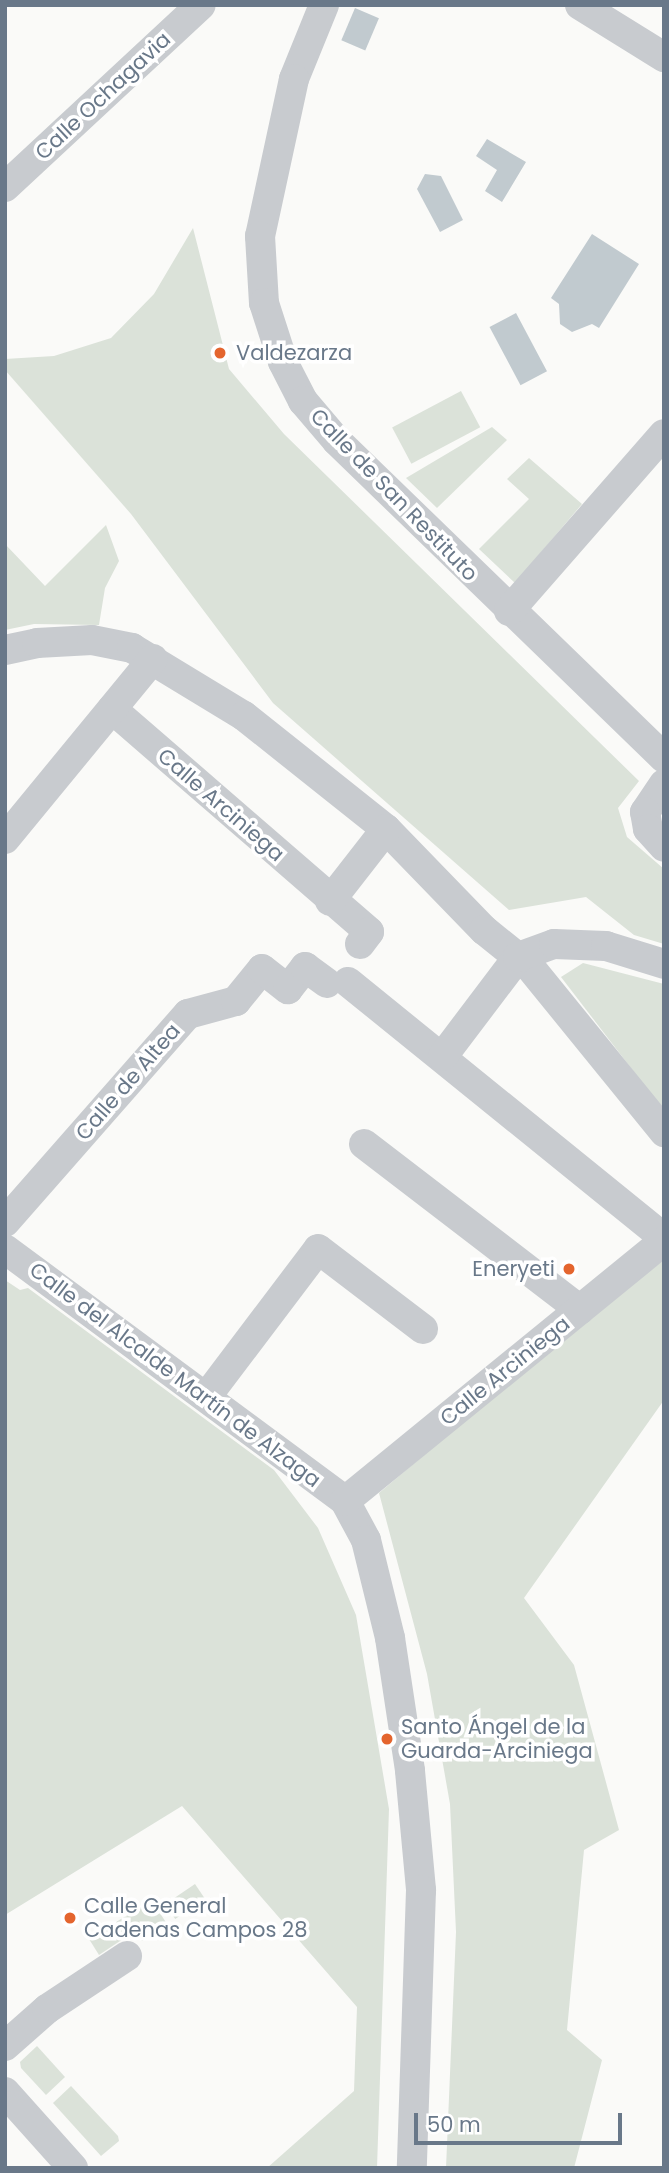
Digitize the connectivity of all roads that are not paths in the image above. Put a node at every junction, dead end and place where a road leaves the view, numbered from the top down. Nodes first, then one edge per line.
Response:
1 (201, 5) edge
2 (324, 5) edge
3 (580, 5) edge
4 (664, 57) edge
5 (5, 187) edge
6 (664, 434) edge
7 (509, 611) junction
8 (5, 650) edge
9 (153, 659) junction
10 (112, 709) junction
11 (664, 758) edge
12 (664, 784) edge
13 (386, 829) junction
14 (5, 839) edge
15 (664, 847) edge
16 (330, 901) junction
17 (360, 944) dead end
18 (518, 957) junction
19 (664, 964) edge
20 (348, 988) joint
21 (443, 1056) junction
22 (664, 1132) edge
23 (364, 1144) dead end
24 (5, 1222) edge
25 (664, 1240) edge
26 (5, 1249) edge
27 (580, 1310) junction
28 (423, 1329) dead end
29 (206, 1396) junction
30 (345, 1501) junction
31 (127, 1956) dead end
32 (5, 2046) edge
33 (5, 2092) edge
34 (73, 2168) edge
35 (412, 2168) edge

1 - 5 street, Calle Ochagavia
2 - 7 street, Calle de San Restituto
3 - 4 street
6 - 7 street
7 - 11 street, Calle de San Restituto
8 - 9 street
9 - 10 street
9 - 13 street
10 - 14 street
10 - 16 street, Calle Arciniega
12 - 15 street
13 - 16 street
13 - 18 street
16 - 17 street, Calle Arciniega
18 - 19 street
18 - 21 street
18 - 22 street
20 - 21 street, Calle Arciniega
20 - 24 street, Calle de Altea
21 - 25 street, Calle Arciniega
23 - 27 street
25 - 27 street, Calle Arciniega
26 - 29 street, Calle del Alcalde Martín de Alzaga
27 - 30 street, Calle Arciniega
28 - 29 street
29 - 30 street, Calle del Alcalde Martín de Alzaga
30 - 35 street
31 - 32 street
33 - 34 street

